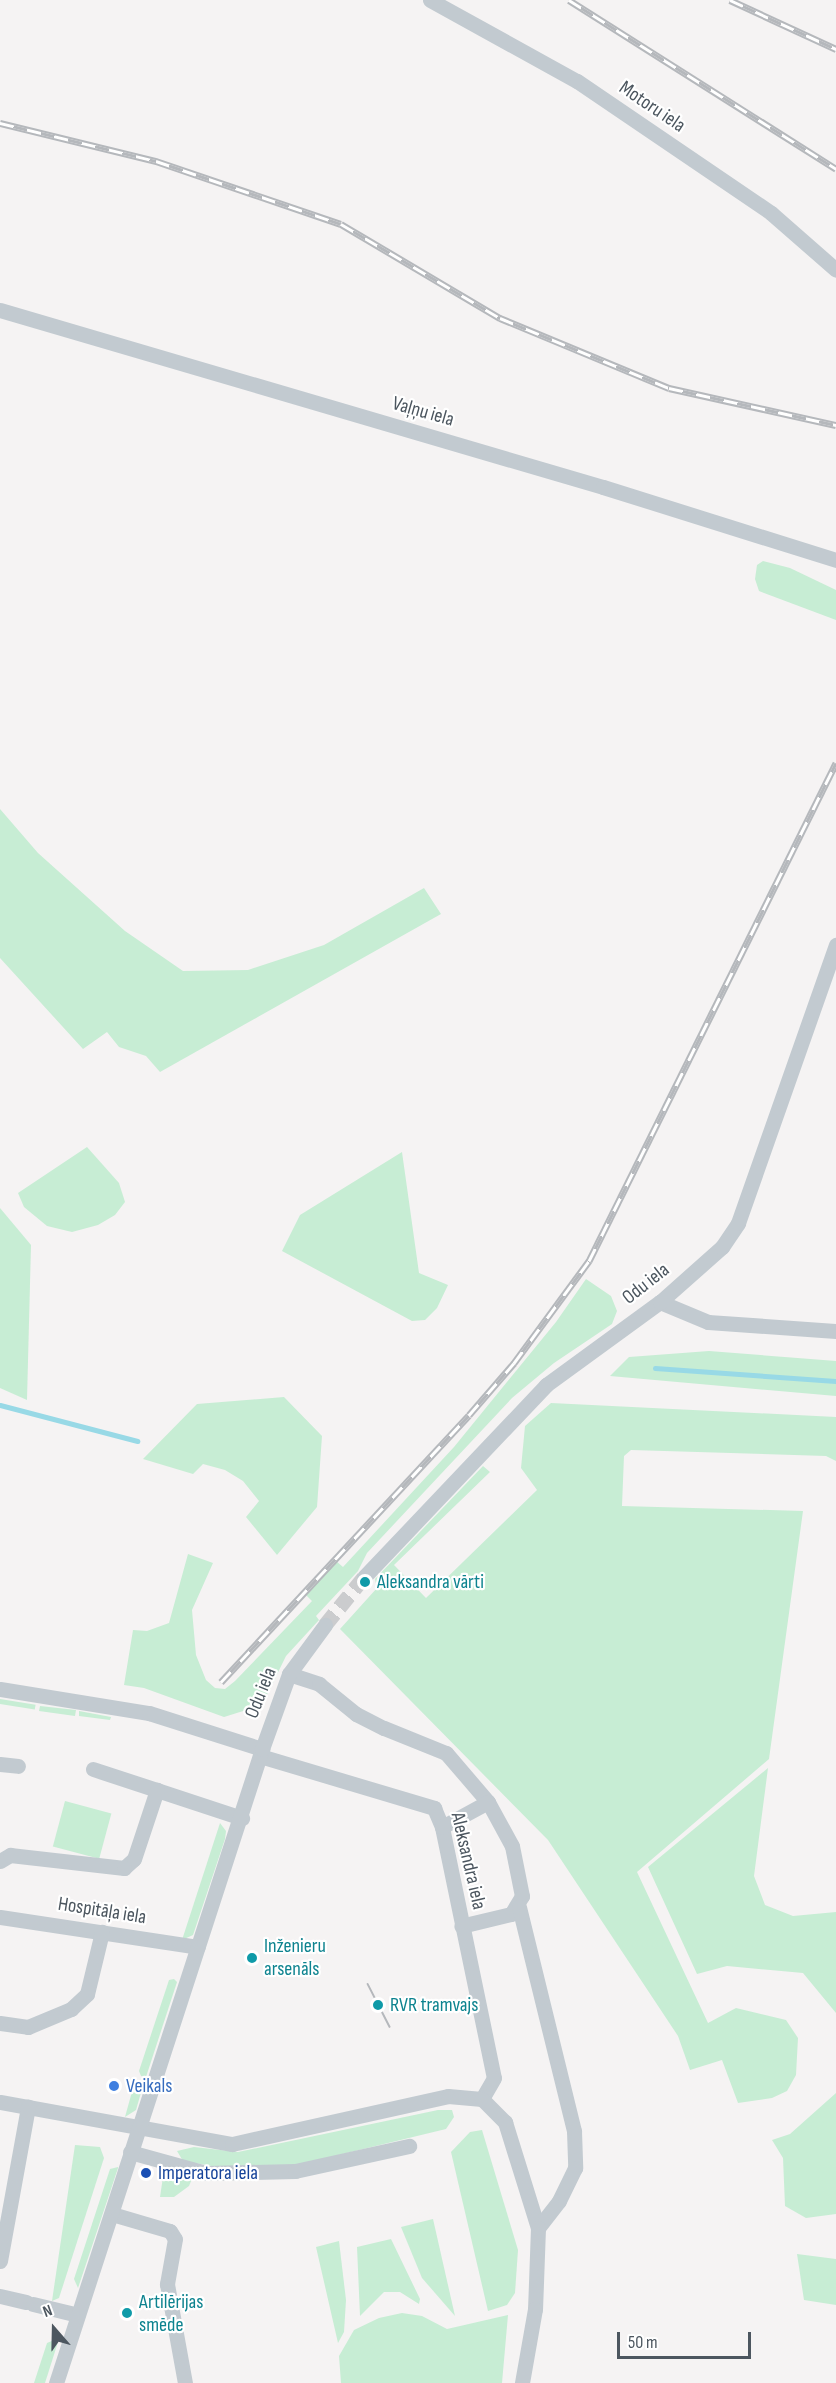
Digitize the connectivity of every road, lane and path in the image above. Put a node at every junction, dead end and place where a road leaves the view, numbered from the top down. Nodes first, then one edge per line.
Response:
1 (430, 0) edge
2 (836, 270) edge
3 (0, 310) edge
4 (834, 564) edge
5 (836, 945) edge
6 (660, 1302) junction
7 (836, 1331) edge
8 (364, 1577) tunnel mouth
9 (325, 1625) tunnel mouth
10 (289, 1674) junction
11 (0, 1689) edge
12 (261, 1752) junction
13 (0, 1764) edge
14 (18, 1766) dead end
15 (93, 1769) dead end
16 (157, 1790) junction
17 (488, 1802) junction
18 (242, 1818) junction
19 (442, 1827) junction
20 (0, 1860) edge
21 (519, 1907) junction
22 (0, 1917) edge
23 (462, 1926) junction
24 (102, 1932) junction
25 (198, 1947) junction
26 (0, 2023) edge
27 (482, 2099) junction
28 (0, 2102) edge
29 (28, 2107) junction
30 (138, 2127) junction
31 (409, 2146) dead end
32 (130, 2152) junction
33 (112, 2214) junction
34 (538, 2228) junction
35 (0, 2261) edge
36 (0, 2296) edge
37 (78, 2315) junction
38 (56, 2383) edge
39 (185, 2383) edge
40 (522, 2383) edge

1 - 2 street, Motoru iela
3 - 4 street, Vaļņu iela
5 - 6 street, Odu iela
6 - 7 street
6 - 8 street, Odu iela
9 - 10 street, Odu iela
10 - 12 street, Odu iela
10 - 17 street
11 - 12 street, Aleksandra iela
12 - 18 street
12 - 19 street, Aleksandra iela
13 - 14 street
15 - 16 street
16 - 18 street
16 - 20 street
17 - 19 street
17 - 21 street
18 - 25 street
19 - 23 street, Aleksandra iela
21 - 23 street
21 - 34 street
22 - 24 street, Hospitāļa iela
23 - 27 street, Aleksandra iela
24 - 25 street, Hospitāļa iela
24 - 26 street
25 - 30 street
27 - 30 street
27 - 34 street
28 - 29 street
29 - 30 street
29 - 35 street
30 - 32 street
31 - 32 street
32 - 33 street
33 - 37 street
33 - 39 street
34 - 40 street
36 - 37 street
37 - 38 street

